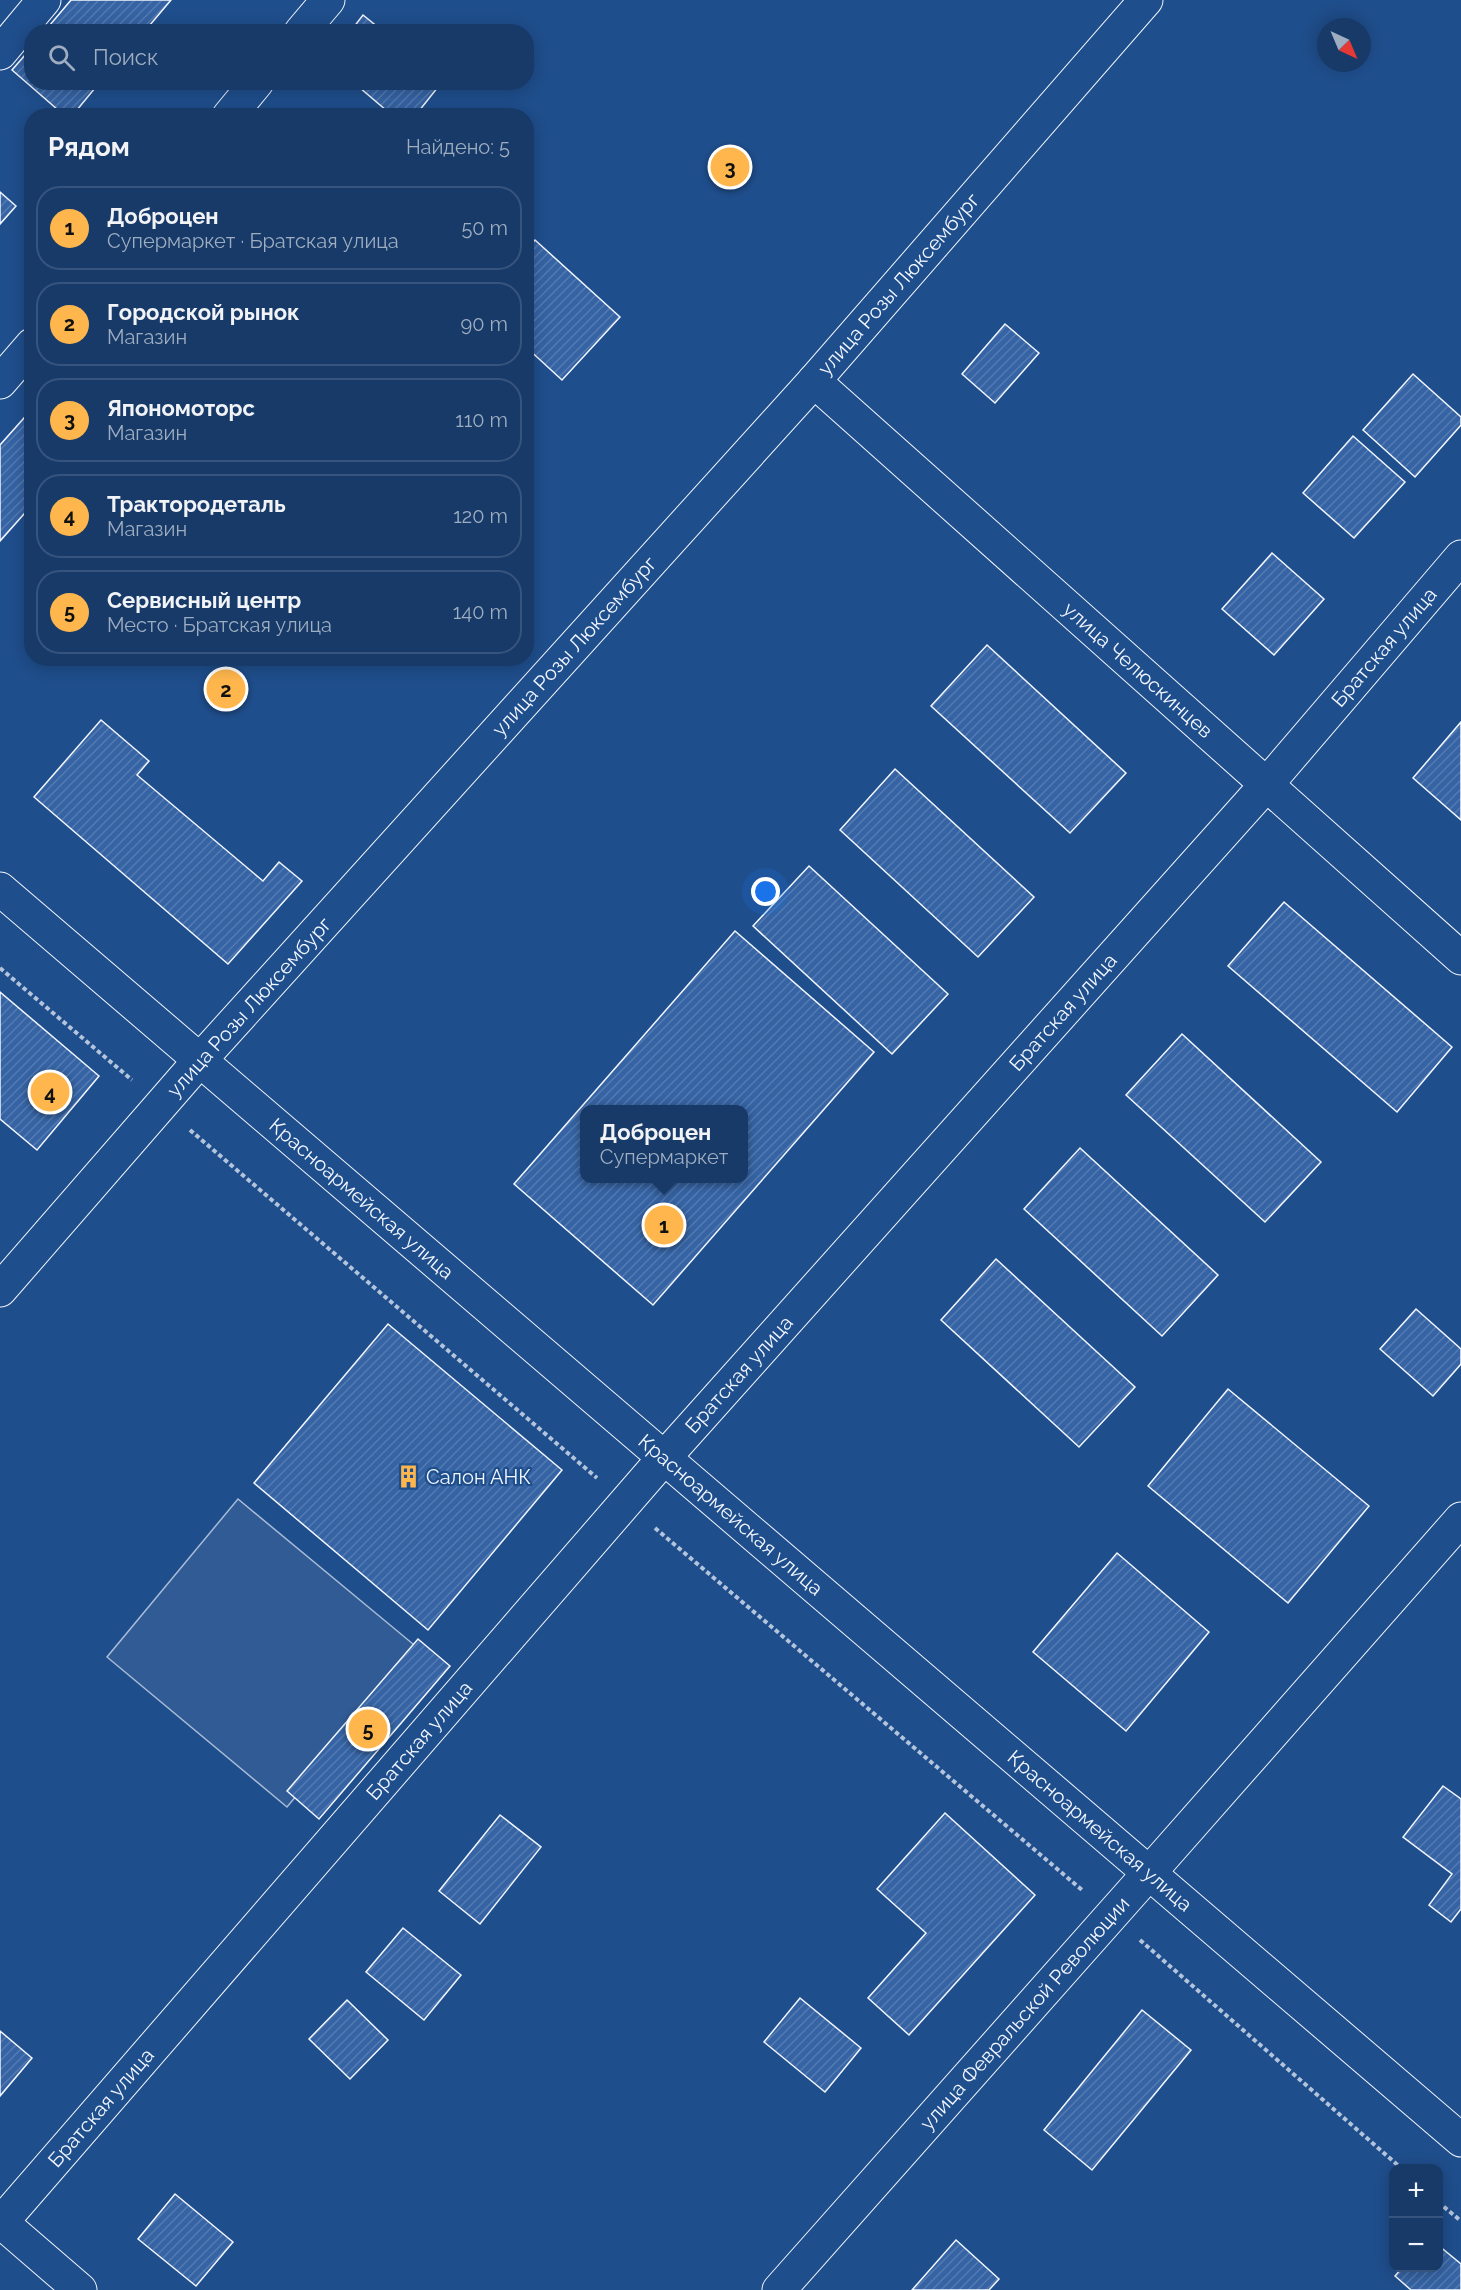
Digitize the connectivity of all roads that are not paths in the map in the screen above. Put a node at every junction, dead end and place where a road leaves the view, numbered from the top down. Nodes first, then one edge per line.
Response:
1 (44, 0) edge
2 (328, 0) edge
3 (1146, 0) edge
4 (308, 24) edge
5 (0, 52) edge
6 (250, 90) edge
7 (236, 108) edge
8 (24, 354) edge
9 (814, 381) junction
10 (0, 382) edge
11 (1461, 557) edge
12 (1267, 784) junction
13 (0, 889) edge
14 (1461, 958) edge
15 (200, 1060) junction
16 (0, 1290) edge
17 (664, 1458) junction
18 (1461, 1520) edge
19 (1149, 1874) junction
20 (1461, 2140) edge
21 (0, 2222) edge
22 (80, 2290) edge
23 (779, 2290) edge

1 - 5 street
2 - 4 street
3 - 9 street, улица Розы Люксембург
6 - 7 street
8 - 10 street
9 - 12 street, улица Челюскинцев
9 - 15 street, улица Розы Люксембург
11 - 12 street, Братская улица
12 - 14 street, улица Челюскинцев
12 - 17 street, Братская улица
13 - 15 street, Красноармейская улица
15 - 16 street, улица Розы Люксембург
15 - 17 street, Красноармейская улица
17 - 19 street, Красноармейская улица
17 - 21 street, Братская улица
18 - 19 street, улица Февральской Революции
19 - 20 street, Красноармейская улица
19 - 23 street, улица Февральской Революции
21 - 22 street

